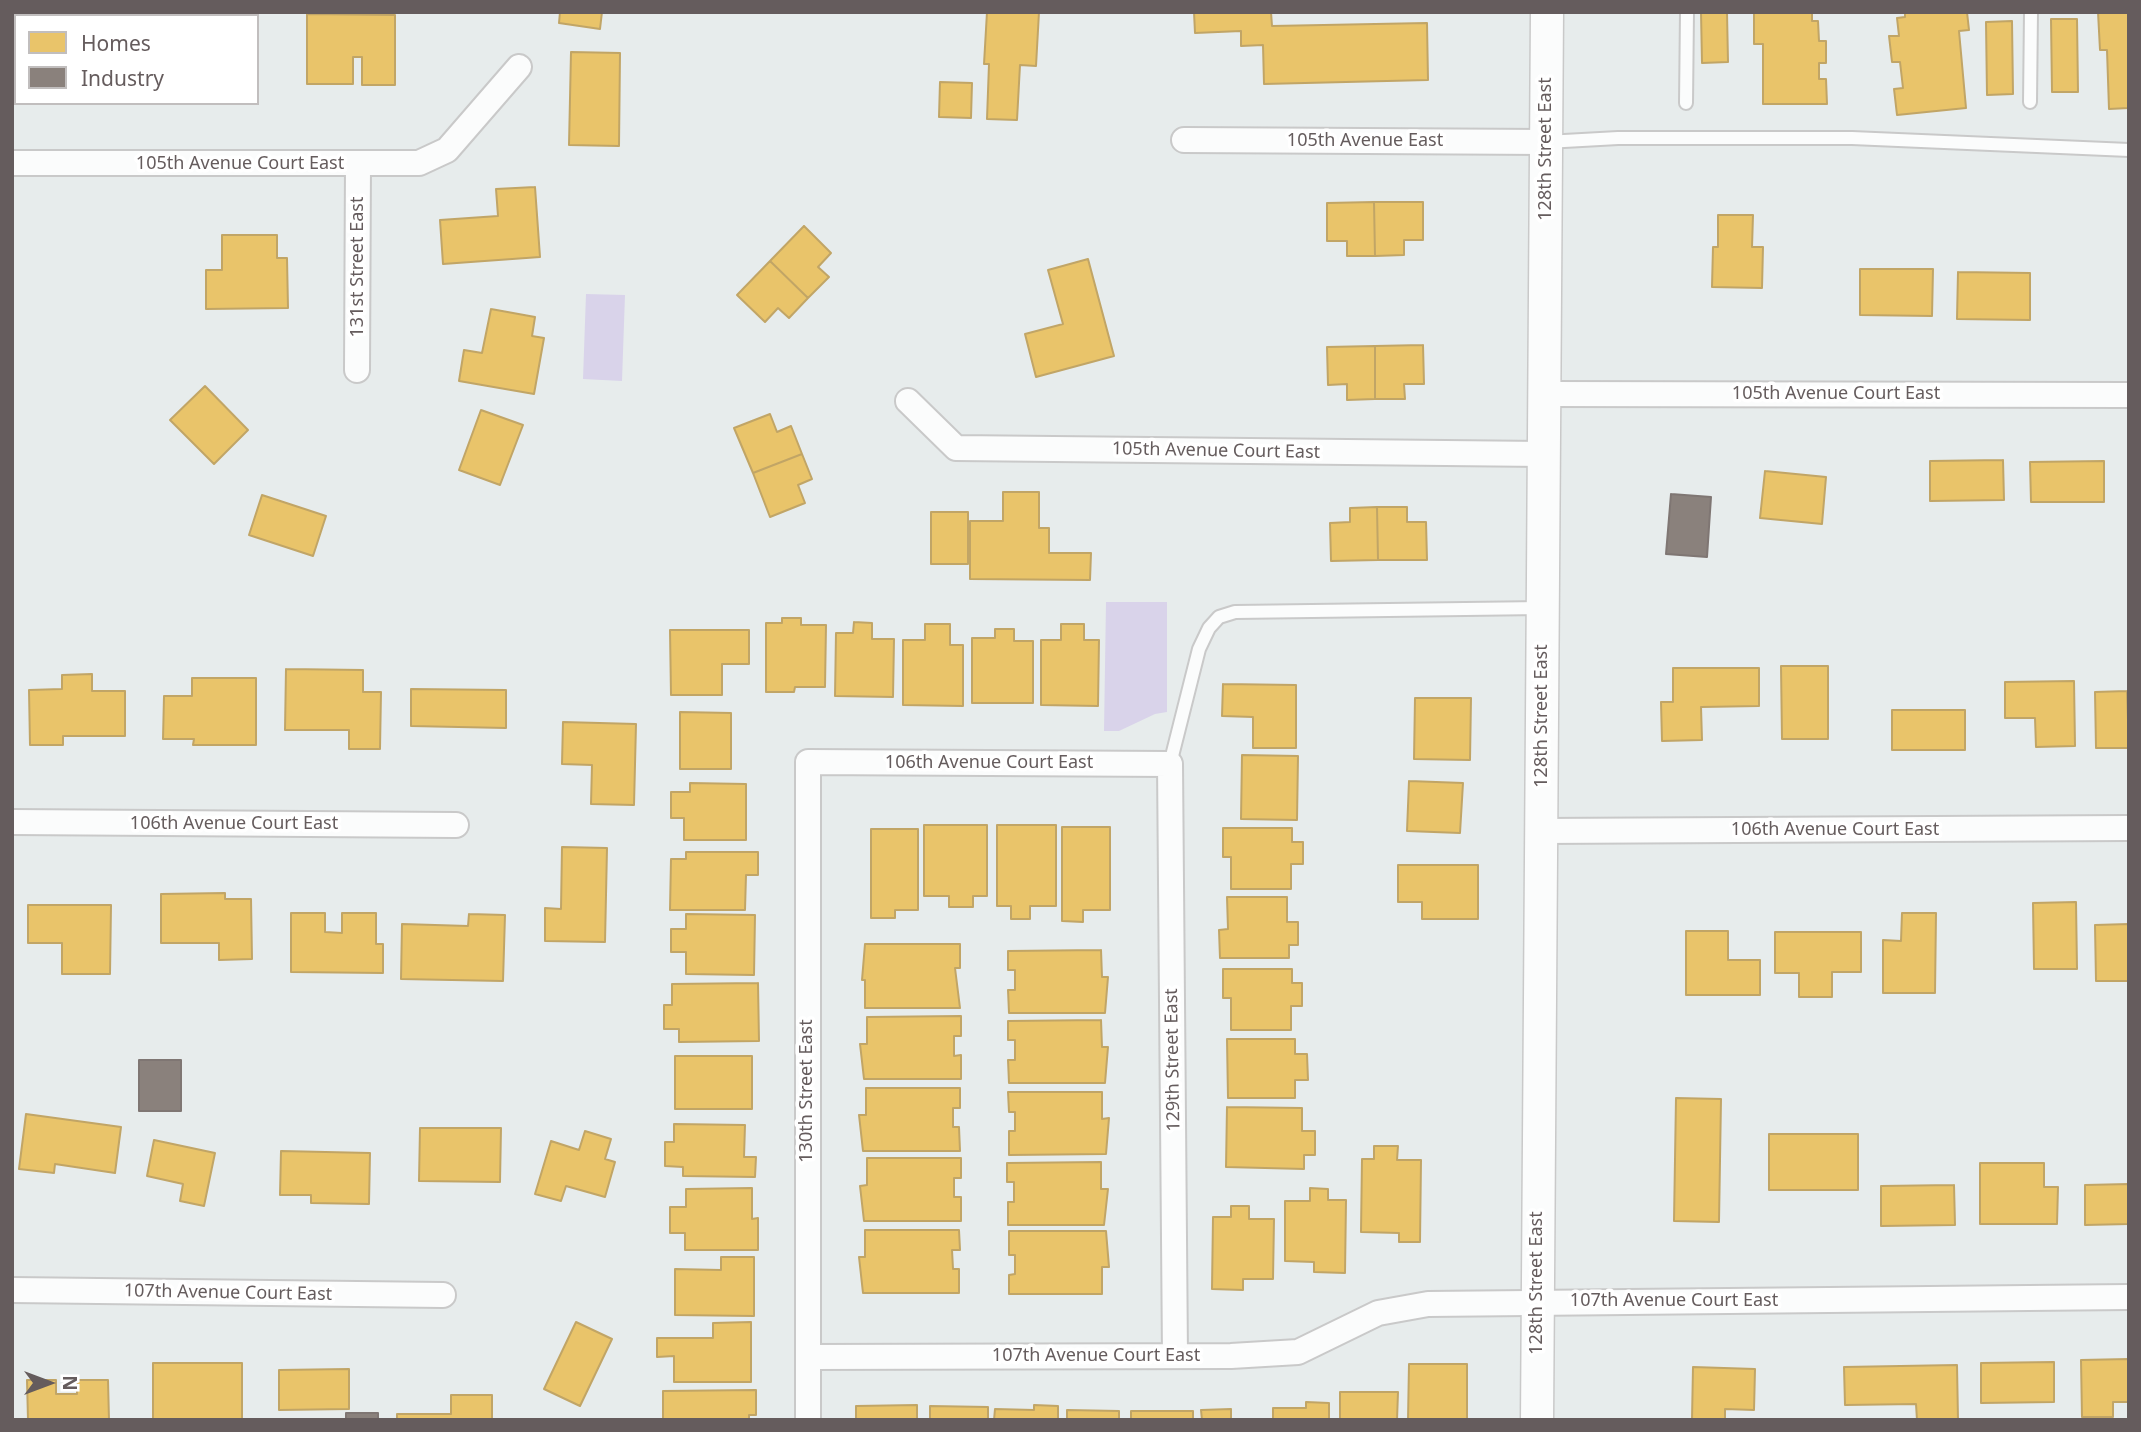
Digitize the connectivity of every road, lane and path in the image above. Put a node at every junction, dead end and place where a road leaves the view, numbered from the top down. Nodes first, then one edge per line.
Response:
1 (1547, 12) edge
2 (1688, 12) edge
3 (2031, 12) edge
4 (519, 67) dead end
5 (2030, 102) dead end
6 (1686, 103) dead end
7 (1184, 140) dead end
8 (1546, 142) junction
9 (2129, 150) edge
10 (12, 163) edge
11 (358, 164) junction
12 (357, 370) dead end
13 (1544, 394) junction
14 (2129, 395) edge
15 (908, 401) dead end
16 (1544, 454) junction
17 (1542, 608) junction
18 (808, 762) joint
19 (1170, 764) junction
20 (12, 822) edge
21 (456, 825) dead end
22 (2129, 828) edge
23 (1541, 831) junction
24 (12, 1290) edge
25 (443, 1295) dead end
26 (2129, 1297) edge
27 (1537, 1302) junction
28 (1175, 1356) junction
29 (808, 1357) junction
30 (808, 1420) edge
31 (1537, 1420) edge

1 - 8 street, 128th Street East
2 - 6 lane
3 - 5 lane
4 - 11 street, 105th Avenue Court East
7 - 8 street, 105th Avenue East
8 - 9 lane
8 - 13 street, 128th Street East
10 - 11 street, 105th Avenue Court East
11 - 12 street, 131st Street East
13 - 14 street, 105th Avenue Court East
13 - 16 street, 128th Street East
15 - 16 street, 105th Avenue Court East
16 - 17 street, 128th Street East
17 - 19 lane
17 - 23 street, 128th Street East
18 - 19 street, 106th Avenue Court East
18 - 29 street, 130th Street East
19 - 28 street, 129th Street East
20 - 21 street, 106th Avenue Court East
22 - 23 street, 106th Avenue Court East
23 - 27 street, 128th Street East
24 - 25 street, 107th Avenue Court East
26 - 27 street, 107th Avenue Court East
27 - 28 street, 107th Avenue Court East
27 - 31 street, 128th Street East
28 - 29 street, 107th Avenue Court East
29 - 30 street, 130th Street East

